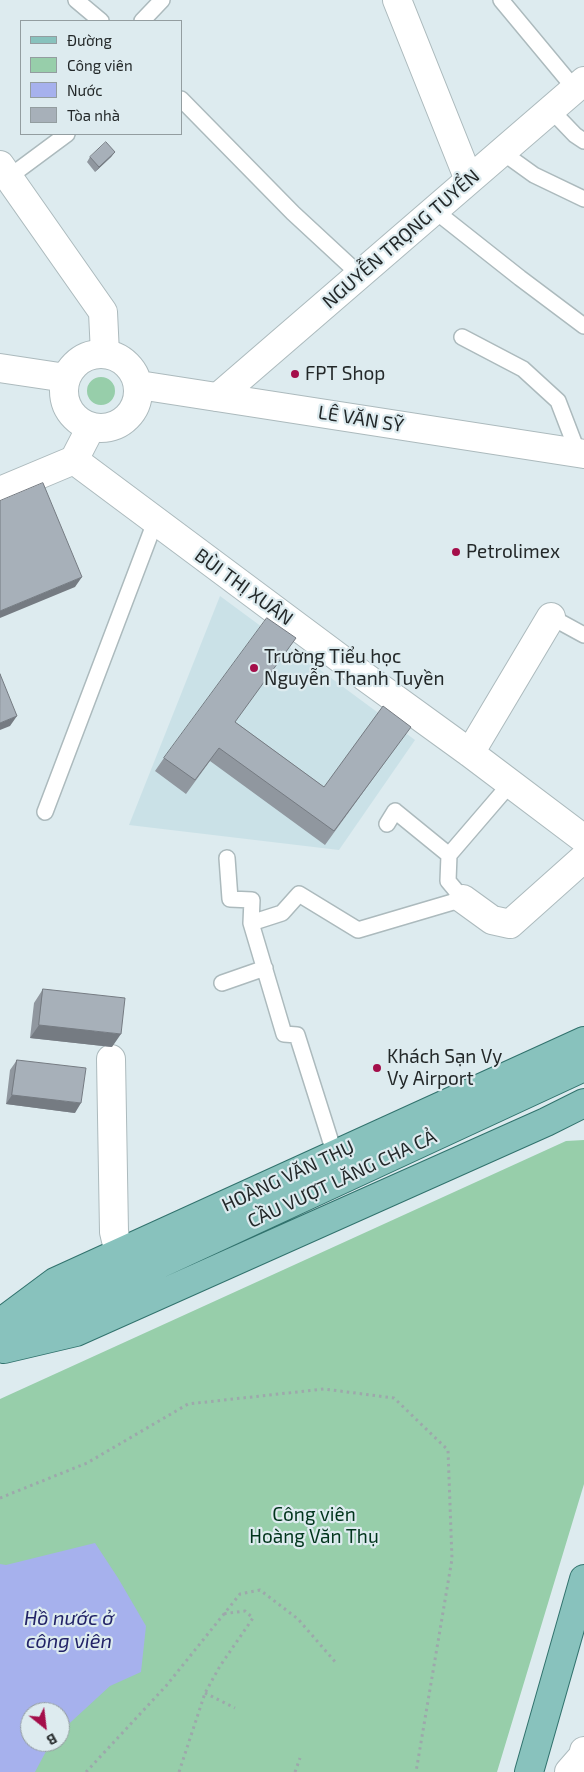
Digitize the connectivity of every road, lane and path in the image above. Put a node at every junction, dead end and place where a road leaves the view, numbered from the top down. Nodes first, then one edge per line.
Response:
1 (76, 0) edge
2 (162, 0) edge
3 (398, 0) edge
4 (501, 0) edge
5 (100, 20) edge
6 (143, 20) edge
7 (580, 85) edge
8 (182, 100) edge
9 (551, 110) junction
10 (65, 135) edge
11 (584, 141) edge
12 (502, 152) junction
13 (4, 171) edge
14 (470, 180) junction
15 (584, 199) edge
16 (434, 210) junction
17 (360, 275) junction
18 (584, 326) edge
19 (462, 337) dead end
20 (105, 354) junction
21 (0, 368) edge
22 (66, 378) junction
23 (139, 385) junction
24 (218, 397) junction
25 (90, 427) junction
26 (581, 453) edge
27 (74, 460) junction
28 (0, 491) edge
29 (155, 522) junction
30 (551, 616) joint
31 (584, 635) edge
32 (470, 753) junction
33 (510, 784) junction
34 (45, 812) dead end
35 (387, 824) dead end
36 (584, 840) edge
37 (449, 855) junction
38 (227, 858) dead end
39 (584, 858) edge
40 (464, 899) junction
41 (251, 923) junction
42 (265, 968) junction
43 (222, 983) dead end
44 (584, 1041) edge
45 (111, 1059) dead end
46 (584, 1067) edge
47 (584, 1103) edge
48 (584, 1120) edge
49 (546, 1122) junction
50 (335, 1154) junction
51 (119, 1253) junction
52 (0, 1323) edge
53 (0, 1338) edge
54 (0, 1350) edge
55 (0, 1498) edge
56 (584, 1579) edge
57 (222, 1614) junction
58 (337, 1664) dead end
59 (204, 1693) junction
60 (235, 1708) dead end
61 (584, 1751) edge
62 (300, 1758) dead end
63 (86, 1772) edge
64 (179, 1772) edge
65 (296, 1772) edge
66 (416, 1772) edge
67 (529, 1772) edge
68 (569, 1772) edge

1 - 5 lane
2 - 6 lane
3 - 14 street
4 - 7 lane
7 - 9 street, NGUYỄN TRỌNG TUYỂN
8 - 17 lane
9 - 11 lane
9 - 12 street, NGUYỄN TRỌNG TUYỂN
10 - 13 lane
12 - 14 street, NGUYỄN TRỌNG TUYỂN
12 - 15 lane
13 - 20 street
14 - 16 street, NGUYỄN TRỌNG TUYỂN
16 - 17 street, NGUYỄN TRỌNG TUYỂN
16 - 18 lane
17 - 24 street, NGUYỄN TRỌNG TUYỂN
19 - 26 lane
20 - 22 street
20 - 23 street
21 - 22 street
22 - 25 street
23 - 24 street, LÊ VĂN SỸ
23 - 25 street
24 - 26 street, LÊ VĂN SỸ
25 - 27 street
27 - 28 street
27 - 29 street, BÙI THỊ XUÂN
29 - 32 street, BÙI THỊ XUÂN
29 - 34 lane
30 - 31 lane
30 - 32 street
32 - 33 street, BÙI THỊ XUÂN
33 - 36 street, BÙI THỊ XUÂN
33 - 37 lane
35 - 37 lane
37 - 40 lane
38 - 41 lane
39 - 40 street
40 - 41 lane
41 - 42 lane
42 - 43 lane
42 - 50 lane
44 - 50 main road, HOÀNG VĂN THỤ
45 - 51 street
46 - 53 main road, CẦU VƯỢT LĂNG CHA CẢ
47 - 49 main road
48 - 49 main road
49 - 54 main road
50 - 51 main road, HOÀNG VĂN THỤ
51 - 52 main road, HOÀNG VĂN THỤ
55 - 66 path
56 - 67 main road
57 - 58 path
57 - 59 path
57 - 63 path
59 - 60 path
59 - 64 path
61 - 68 street
62 - 65 path

